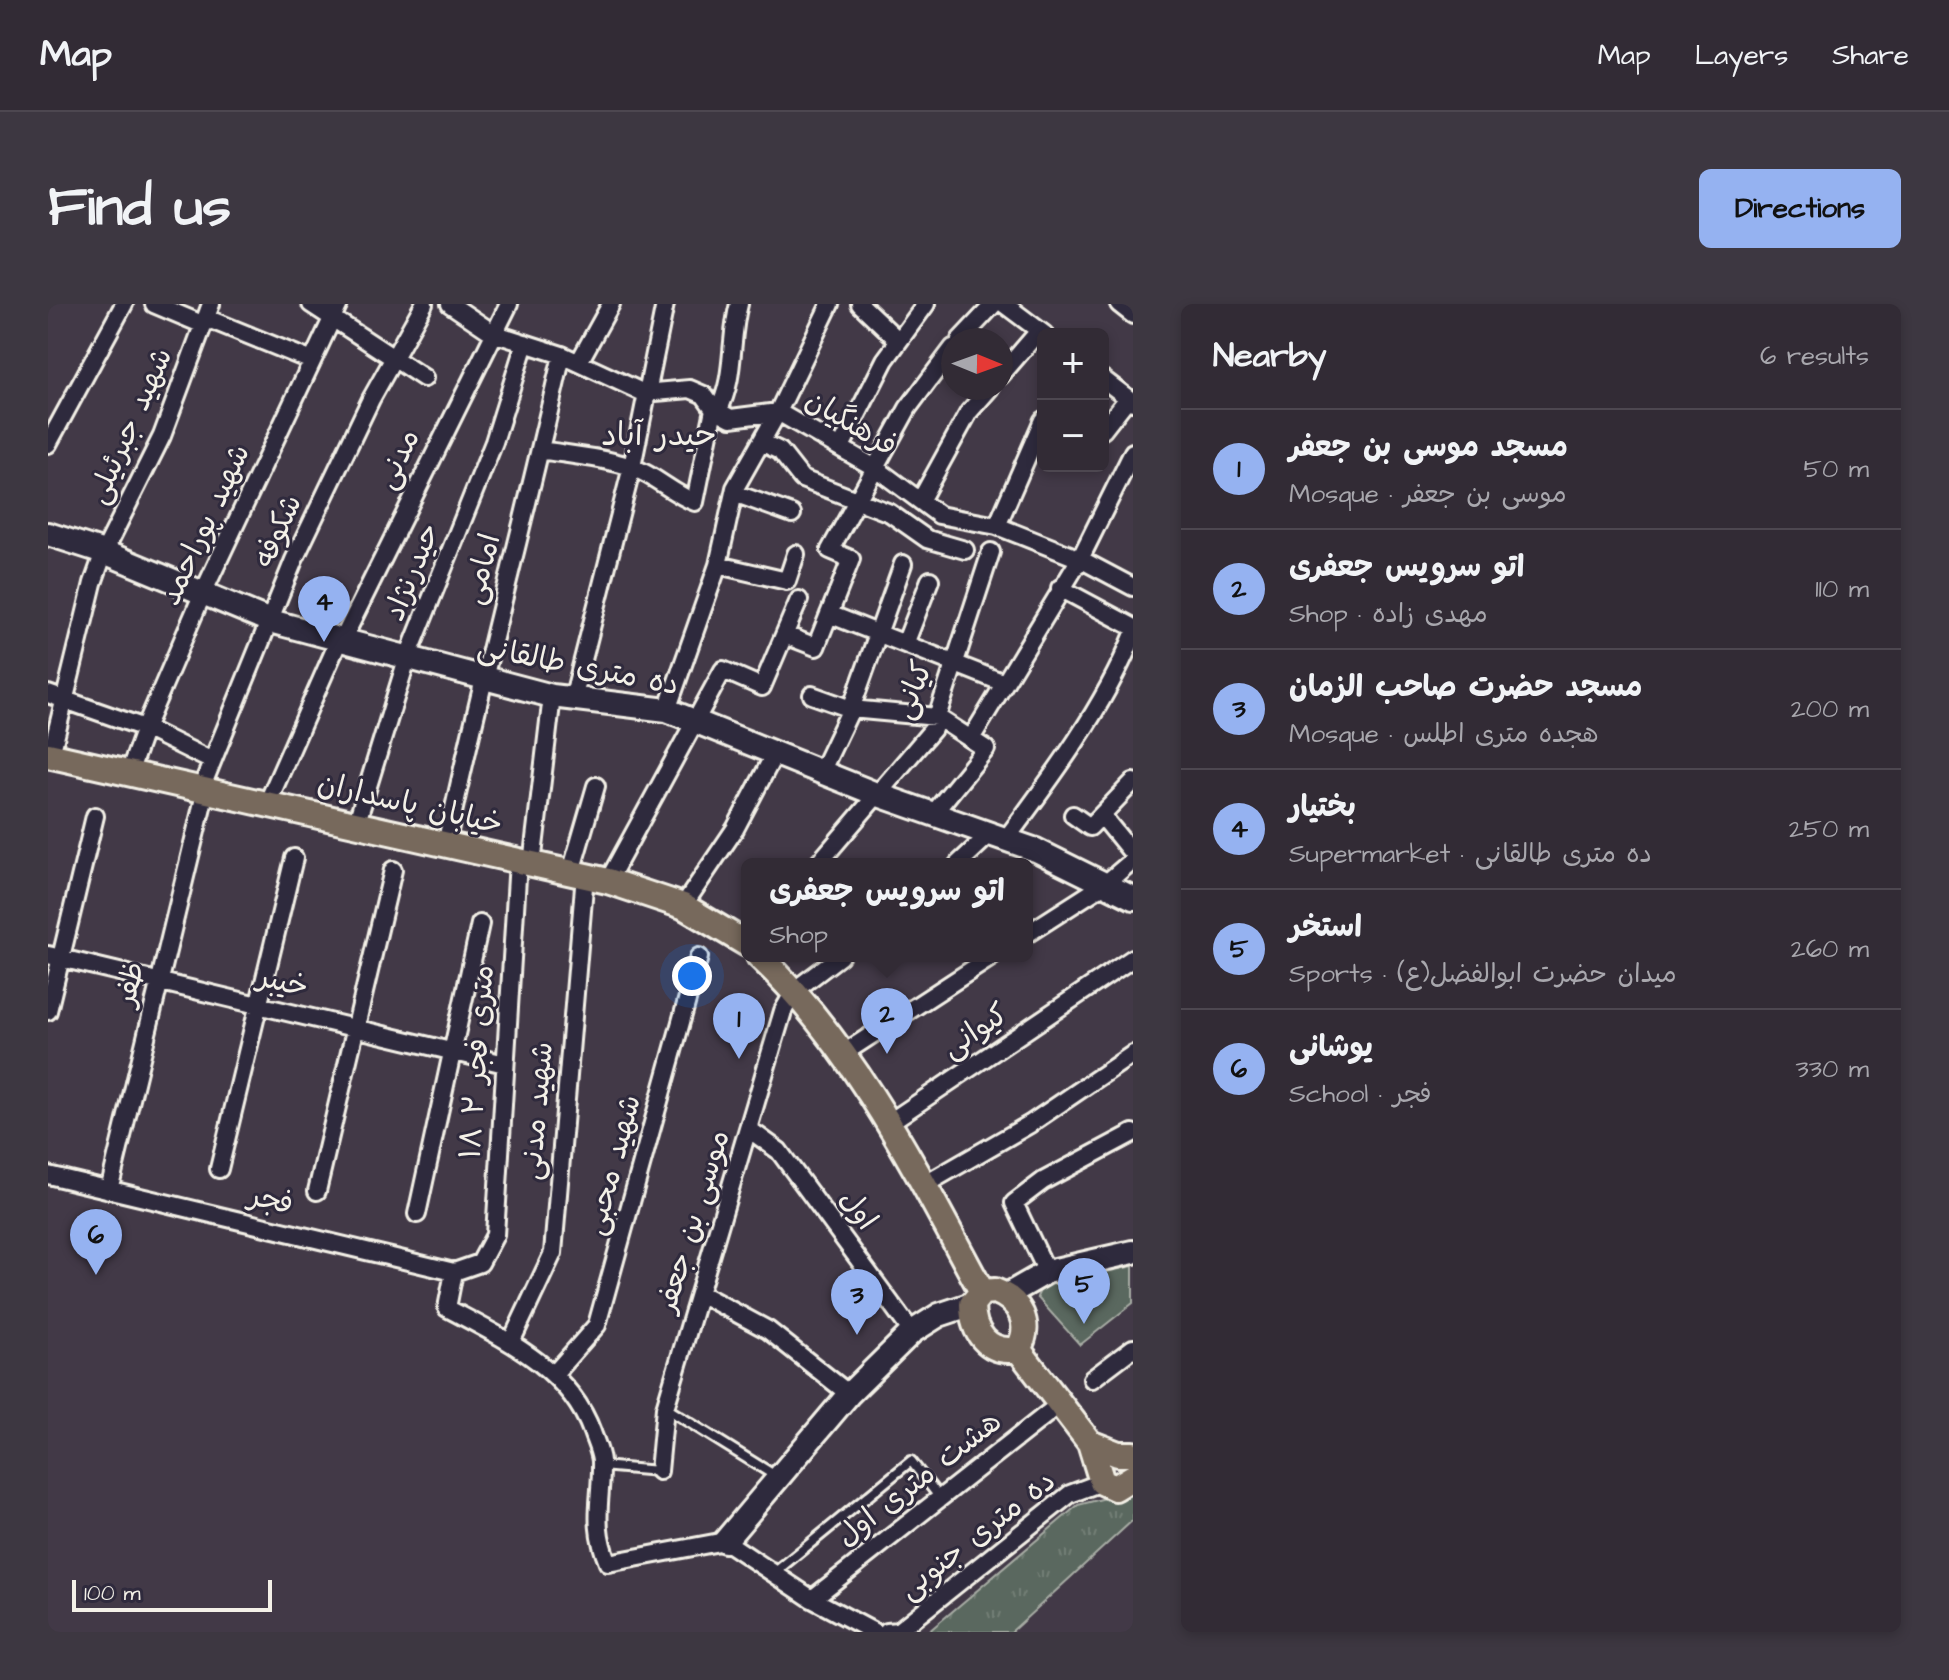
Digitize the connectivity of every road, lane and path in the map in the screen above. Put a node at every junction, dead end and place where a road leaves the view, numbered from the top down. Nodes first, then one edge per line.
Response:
1 (124, 304) edge
2 (154, 304) edge
3 (311, 304) edge
4 (424, 304) edge
5 (450, 304) edge
6 (509, 304) edge
7 (611, 304) edge
8 (665, 304) edge
9 (739, 304) edge
10 (830, 304) edge
11 (860, 304) edge
12 (926, 304) edge
13 (994, 304) edge
14 (1004, 304) edge
15 (1119, 304) edge
16 (335, 312) edge
17 (1133, 315) edge
18 (207, 316) edge
19 (971, 328) edge
20 (1037, 329) edge
21 (493, 333) junction
22 (1037, 336) edge
23 (899, 341) junction
24 (525, 343) junction
25 (562, 355) junction
26 (312, 361) junction
27 (393, 361) junction
28 (579, 362) junction
29 (1013, 362) edge
30 (941, 364) edge
31 (424, 378) dead end
32 (1109, 384) edge
33 (644, 393) junction
34 (980, 400) edge
35 (1130, 400) edge
36 (716, 410) junction
37 (778, 412) junction
38 (1109, 423) edge
39 (1037, 434) edge
40 (761, 442) junction
41 (48, 444) edge
42 (841, 447) junction
43 (540, 450) junction
44 (1133, 452) edge
45 (632, 467) junction
46 (877, 469) junction
47 (734, 493) junction
48 (858, 501) junction
49 (920, 501) junction
50 (792, 514) dead end
51 (997, 526) junction
52 (48, 534) edge
53 (965, 550) dead end
54 (104, 552) junction
55 (991, 552) dead end
56 (796, 554) dead end
57 (1080, 559) junction
58 (903, 564) dead end
59 (718, 565) junction
60 (930, 580) dead end
61 (1133, 587) edge
62 (1060, 588) junction
63 (203, 593) junction
64 (799, 600) dead end
65 (829, 614) junction
66 (270, 621) junction
67 (1133, 627) edge
68 (878, 633) junction
69 (785, 635) junction
70 (1133, 636) edge
71 (340, 640) junction
72 (905, 644) junction
73 (407, 659) junction
74 (955, 663) junction
75 (481, 678) junction
76 (1004, 683) junction
77 (812, 695) dead end
78 (56, 696) edge
79 (562, 697) junction
80 (851, 709) junction
81 (667, 710) junction
82 (937, 717) junction
83 (697, 723) junction
84 (145, 728) junction
85 (972, 737) junction
86 (775, 753) junction
87 (49, 755) edge
88 (210, 760) junction
89 (821, 772) junction
90 (129, 773) junction
91 (1133, 782) edge
92 (596, 786) dead end
93 (203, 790) junction
94 (876, 794) junction
95 (267, 804) junction
96 (933, 814) junction
97 (1073, 815) dead end
98 (95, 816) dead end
99 (1103, 817) junction
100 (356, 825) junction
101 (998, 837) junction
102 (446, 845) junction
103 (1133, 857) edge
104 (294, 858) dead end
105 (823, 858) edge
106 (967, 858) edge
107 (525, 863) junction
108 (393, 870) dead end
109 (588, 876) junction
110 (1105, 884) junction
111 (1133, 898) edge
112 (683, 906) junction
113 (480, 924) dead end
114 (1033, 930) edge
115 (741, 940) edge
116 (54, 956) edge
117 (699, 957) dead end
118 (1133, 958) edge
119 (765, 962) edge
120 (832, 962) edge
121 (984, 962) edge
122 (160, 981) junction
123 (795, 990) junction
124 (259, 1005) junction
125 (48, 1011) edge
126 (356, 1028) junction
127 (452, 1051) junction
128 (844, 1053) junction
129 (1133, 1054) edge
130 (505, 1064) junction
131 (887, 1124) junction
132 (750, 1130) junction
133 (1133, 1133) edge
134 (219, 1169) dead end
135 (48, 1175) edge
136 (924, 1185) junction
137 (109, 1190) junction
138 (317, 1191) dead end
139 (417, 1214) dead end
140 (1133, 1252) edge
141 (454, 1272) junction
142 (1047, 1272) junction
143 (701, 1294) junction
144 (1007, 1295) junction
145 (977, 1298) junction
146 (912, 1332) junction
147 (511, 1342) junction
148 (1133, 1348) edge
149 (1018, 1349) junction
150 (554, 1374) junction
151 (1092, 1379) dead end
152 (849, 1394) junction
153 (1061, 1403) junction
154 (665, 1408) junction
155 (1090, 1443) junction
156 (1133, 1454) edge
157 (601, 1466) junction
158 (659, 1471) joint
159 (1133, 1477) edge
160 (778, 1478) junction
161 (1102, 1482) junction
162 (940, 1498) junction
163 (725, 1541) junction
164 (774, 1574) junction
165 (812, 1599) junction
166 (874, 1632) edge
167 (887, 1632) edge

1 - 41 street
2 - 18 street
3 - 16 street
4 - 27 street, شکوفه
5 - 21 street
6 - 21 street, مدنی
7 - 28 street
8 - 33 street, ۱۸ متری فجر ۲
9 - 36 street
10 - 37 street
11 - 23 street
12 - 23 street
13 - 19 street
14 - 20 street
15 - 17 street
16 - 26 street, شهید پوراحمد
16 - 27 street
18 - 26 street
18 - 54 street, شهید جبرئیلی
21 - 24 street
21 - 71 street, مدنی
22 - 29 street
23 - 42 street
24 - 25 street
24 - 73 street, حیدرنژاد
25 - 28 street
25 - 43 street, امامی
26 - 63 street, شهید پوراحمد
27 - 31 street
27 - 66 street, شکوفه
28 - 33 street
30 - 46 street
32 - 35 street
33 - 36 street, فرهنگیان
33 - 45 street, ۱۸ متری فجر ۲
34 - 49 street
35 - 38 street
36 - 37 street, فرهنگیان
36 - 45 street
37 - 40 street
37 - 42 street, فرهنگیان
39 - 51 street
40 - 47 street
40 - 48 street
42 - 46 street, فرهنگیان
43 - 45 street
43 - 75 street, امامی
44 - 57 street
45 - 79 street, ۱۸ متری فجر ۲
46 - 48 street
46 - 49 street, فرهنگیان
47 - 50 street
47 - 59 street
48 - 53 street
48 - 65 street
49 - 51 street, فرهنگیان
51 - 57 street, فرهنگیان
52 - 54 street, ده متری طالقانی
54 - 63 street, ده متری طالقانی
54 - 78 street, شهید جبرئیلی
55 - 74 street, کیانی
56 - 59 street
57 - 61 street, فرهنگیان
57 - 62 street
58 - 68 street
59 - 81 street
60 - 72 street
62 - 67 street
62 - 76 street
63 - 66 street, ده متری طالقانی
63 - 84 street, شهید پوراحمد
64 - 69 street
65 - 68 street
65 - 69 street
66 - 71 street, ده متری طالقانی
66 - 88 street, شکوفه
68 - 72 street
68 - 80 street
69 - 83 street
70 - 101 street
71 - 73 street, ده متری طالقانی
71 - 95 street, مدنی
72 - 74 street
73 - 75 street, ده متری طالقانی
73 - 100 street, حیدرنژاد
74 - 76 street
74 - 82 street, کیانی
75 - 79 street, ده متری طالقانی
75 - 102 street, امامی
76 - 85 street
77 - 80 street
78 - 84 street
78 - 87 street, شهید جبرئیلی
79 - 81 street, ده متری طالقانی
79 - 107 street, ۱۸ متری فجر ۲
80 - 82 street
80 - 89 street
81 - 83 street, ده متری طالقانی
82 - 85 street
82 - 94 street, کیانی
83 - 86 street, ده متری طالقانی
83 - 109 street
84 - 88 street
84 - 90 street, شهید پوراحمد
85 - 96 street
86 - 89 street, ده متری طالقانی
86 - 112 street
87 - 90 main road, خیابان پاسداران
88 - 93 street, شکوفه
89 - 94 street, ده متری طالقانی
90 - 93 main road, خیابان پاسداران
91 - 99 street
92 - 109 street
93 - 95 main road, خیابان پاسداران
93 - 122 street, ظفر
94 - 96 street, ده متری طالقانی
94 - 105 street, کیانی
95 - 100 main road, خیابان پاسداران
96 - 101 street, ده متری طالقانی
97 - 99 street
98 - 116 street
99 - 103 street
100 - 102 main road, خیابان پاسداران
101 - 106 street
101 - 110 street, ده متری طالقانی
102 - 107 main road, خیابان پاسداران
103 - 110 street
104 - 124 street
107 - 109 main road, خیابان پاسداران
107 - 130 street, ۱۸ متری فجر ۲
108 - 126 street
109 - 112 main road, خیابان پاسداران
109 - 147 street, شهید مدنی
110 - 111 street, ده متری طالقانی
110 - 114 street
112 - 115 main road, خیابان پاسداران
113 - 127 street
116 - 122 street, خیبر
116 - 125 street
117 - 150 street, شهید محبی
118 - 131 street, کیوانی
119 - 123 main road
120 - 123 street
121 - 128 street
122 - 124 street, خیبر
122 - 137 street, ظفر
123 - 128 main road
123 - 132 street, موسی بن جعفر
124 - 126 street, خیبر
124 - 134 street
126 - 127 street, خیبر
126 - 138 street
127 - 130 street, خیبر
127 - 139 street
128 - 131 main road
129 - 136 street
130 - 141 street, ۱۸ متری فجر ۲
131 - 136 main road
132 - 143 street, موسی بن جعفر
132 - 146 street, اول
133 - 142 street
135 - 137 street, فجر
136 - 145 main road
137 - 141 street, فجر
140 - 142 street
141 - 147 street
142 - 144 street
143 - 152 street
143 - 154 street, موسی بن جعفر
144 - 145 main road
144 - 149 main road
145 - 146 street
145 - 149 main road
146 - 152 street
147 - 150 street
148 - 151 street
149 - 153 main road
150 - 157 street
152 - 160 street
153 - 155 main road
153 - 162 street, هشت متری اول
154 - 158 street, موسی بن جعفر
154 - 160 lane
155 - 156 main road
155 - 161 main road
157 - 158 lane
157 - 163 street
159 - 161 main road
160 - 163 street
161 - 167 street, ده متری جنوبی
162 - 164 lane
162 - 165 street, هشت متری اول
163 - 164 street
164 - 165 street
165 - 166 street

